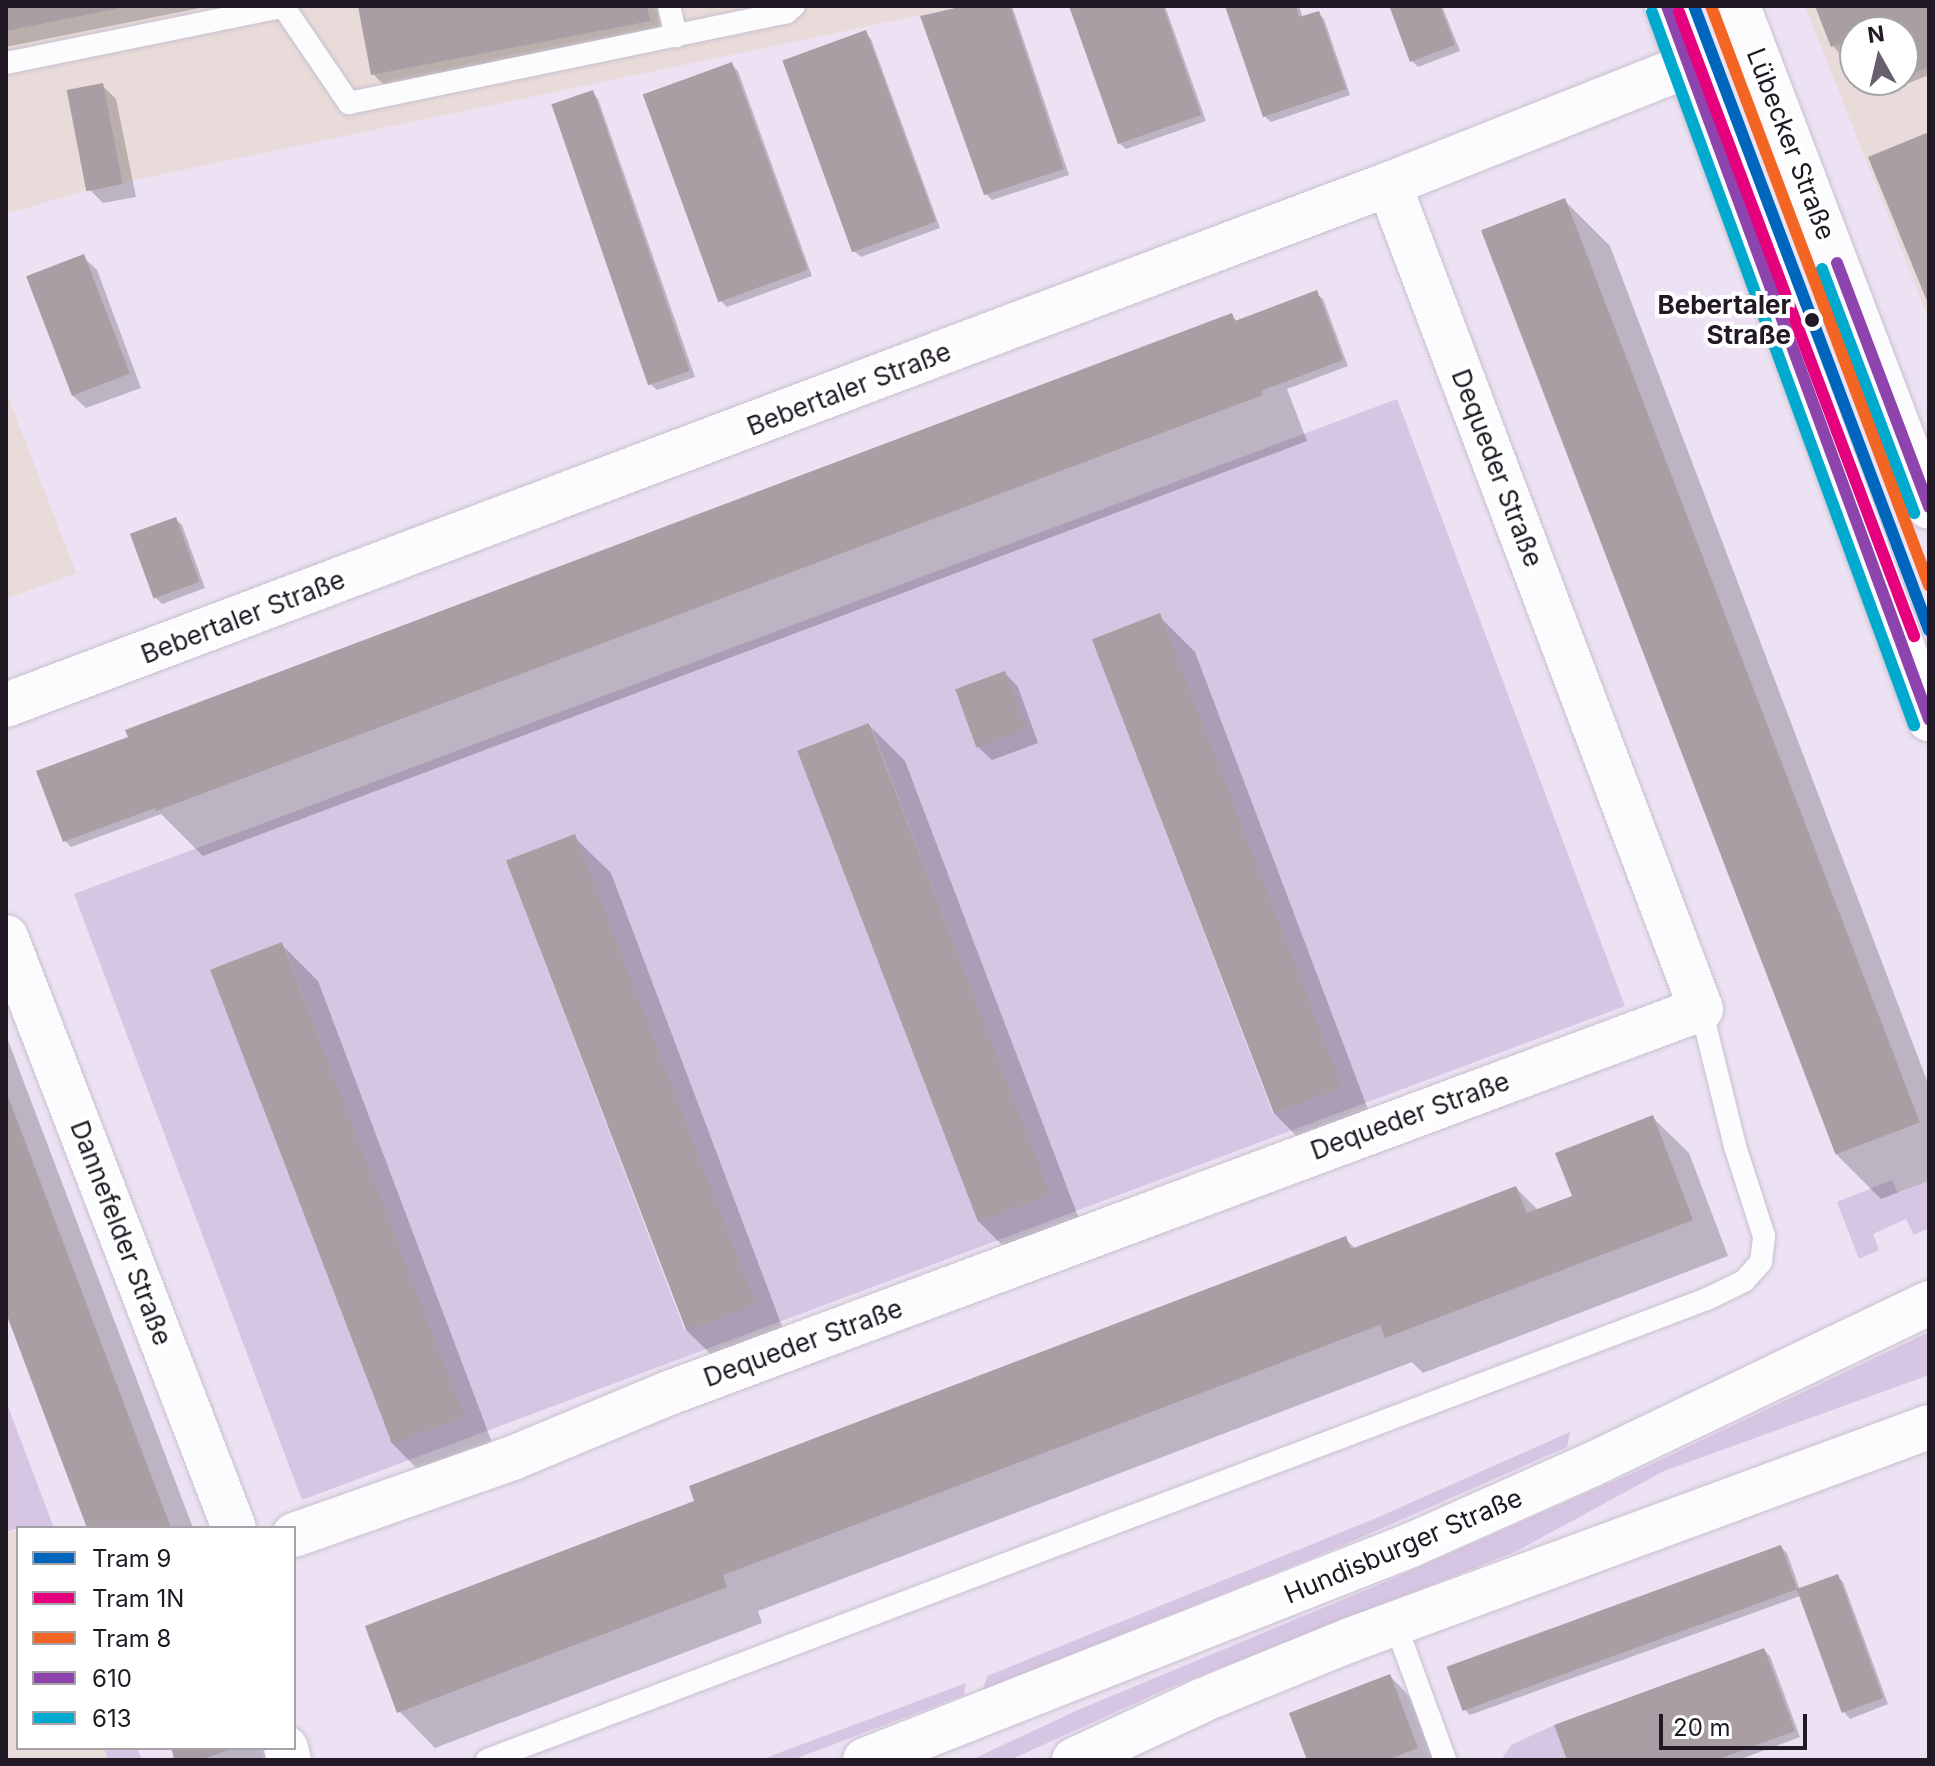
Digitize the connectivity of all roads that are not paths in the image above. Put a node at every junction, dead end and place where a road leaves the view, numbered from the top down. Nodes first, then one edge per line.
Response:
1 (669, 6) edge
2 (794, 6) edge
3 (1667, 6) edge
4 (1738, 6) edge
5 (285, 7) edge
6 (676, 36) junction
7 (6, 63) edge
8 (1690, 65) junction
9 (1389, 184) junction
10 (1929, 507) edge
11 (6, 705) edge
12 (1929, 719) edge
13 (6, 937) edge
14 (1701, 1009) junction
15 (1929, 1303) edge
16 (1929, 1427) edge
17 (233, 1526) edge
18 (296, 1534) edge
19 (1395, 1623) junction
20 (487, 1760) edge
21 (865, 1760) edge
22 (1074, 1760) edge
23 (1445, 1760) edge

1 - 6 lane
2 - 6 lane
3 - 8 street
4 - 10 street, Lübecker Straße
5 - 6 lane
5 - 7 lane
8 - 9 street, Bebertaler Straße
8 - 12 street
9 - 11 street, Bebertaler Straße
9 - 14 street, Dequeder Straße
13 - 17 street, Dannefelder Straße
14 - 18 street, Dequeder Straße
14 - 20 lane
15 - 21 street, Hundisburger Straße
16 - 19 street
19 - 22 street
19 - 23 lane

